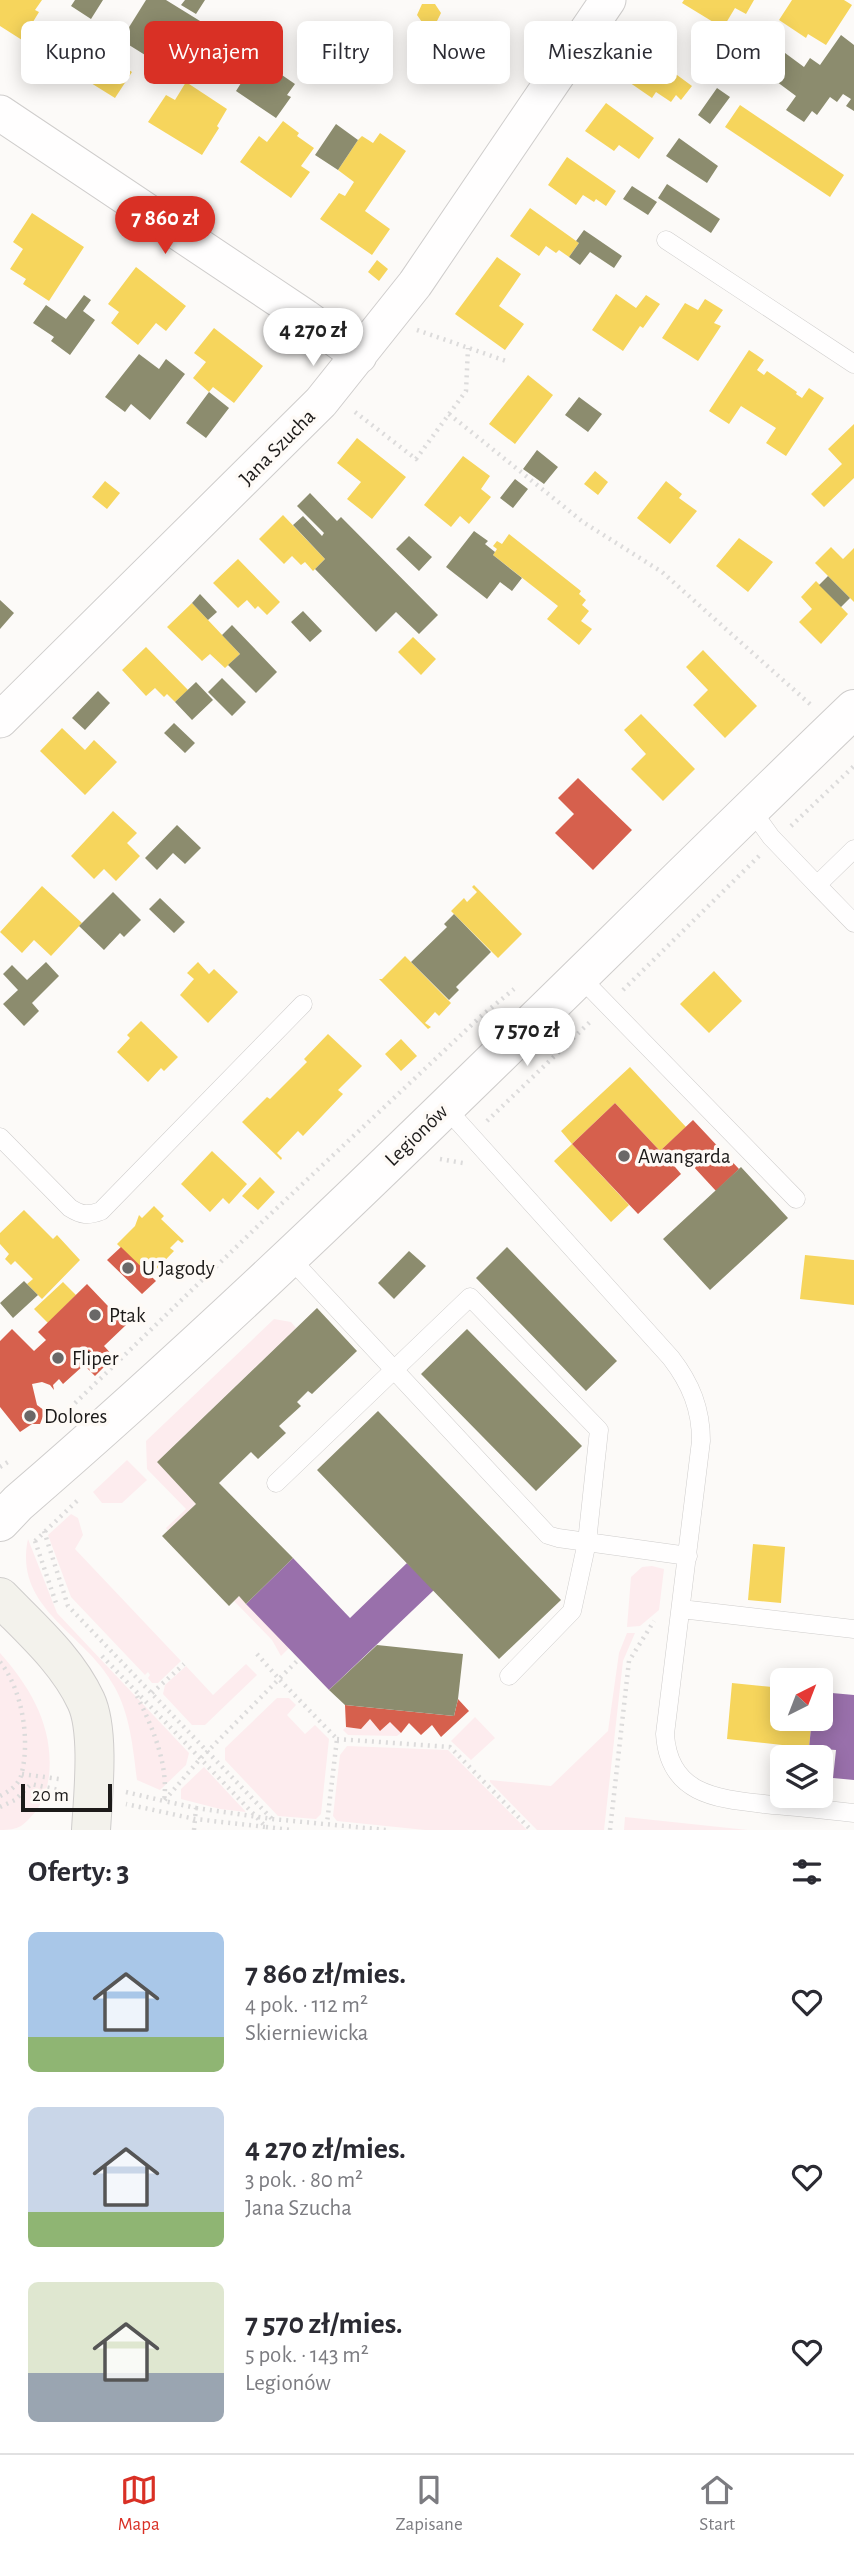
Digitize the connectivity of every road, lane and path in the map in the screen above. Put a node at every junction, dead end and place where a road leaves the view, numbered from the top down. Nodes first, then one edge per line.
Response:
1 (608, 0) edge
2 (0, 113) edge
3 (666, 240) dead end
4 (388, 320) junction
5 (468, 348) junction
6 (359, 356) junction
7 (509, 362) dead end
8 (854, 363) edge
9 (329, 392) junction
10 (449, 414) junction
11 (844, 718) edge
12 (0, 720) edge
13 (750, 808) junction
14 (854, 849) edge
15 (817, 885) junction
16 (854, 923) edge
17 (579, 976) junction
18 (303, 1004) dead end
19 (445, 1107) junction
20 (0, 1137) edge
21 (431, 1161) dead end
22 (467, 1164) dead end
23 (796, 1199) dead end
24 (289, 1257) junction
25 (394, 1370) junction
26 (276, 1483) dead end
27 (4, 1518) edge
28 (45, 1532) dead end
29 (587, 1542) junction
30 (688, 1556) junction
31 (0, 1597) edge
32 (57, 1609) dead end
33 (681, 1609) junction
34 (656, 1619) dead end
35 (854, 1629) edge
36 (100, 1654) dead end
37 (257, 1654) dead end
38 (299, 1659) dead end
39 (0, 1662) edge
40 (184, 1664) dead end
41 (509, 1676) dead end
42 (279, 1679) junction
43 (135, 1691) junction
44 (152, 1693) junction
45 (337, 1739) junction
46 (208, 1751) junction
47 (200, 1759) junction
48 (0, 1796) edge
49 (164, 1801) junction
50 (196, 1808) junction
51 (854, 1813) edge
52 (255, 1815) junction
53 (195, 1819) junction
54 (272, 1819) junction
55 (327, 1823) junction
56 (267, 1827) junction
57 (91, 1830) edge
58 (194, 1830) edge
59 (291, 1830) edge
60 (387, 1830) edge
61 (531, 1830) edge
62 (610, 1830) edge

1 - 4 street, Jana Szucha
2 - 6 street
3 - 8 lane
4 - 5 path
4 - 6 street, Jana Szucha
5 - 7 path
5 - 10 path
6 - 9 street, Jana Szucha
9 - 10 path
9 - 12 street, Jana Szucha
10 - 11 path
11 - 13 street, Legionów
13 - 15 lane
13 - 17 street, Legionów
14 - 15 lane
15 - 16 lane
17 - 19 street, Legionów
17 - 23 lane
18 - 20 lane
19 - 24 street, Legionów
19 - 30 lane
21 - 22 path
24 - 25 lane
24 - 27 street, Legionów
25 - 26 lane
25 - 29 lane
25 - 29 lane
27 - 32 path
28 - 44 path
29 - 30 lane
29 - 41 lane
30 - 33 lane
31 - 57 main road
33 - 35 lane
33 - 51 lane
34 - 62 path
36 - 43 path
37 - 42 path
38 - 42 path
39 - 48 path
40 - 44 path
42 - 45 path
42 - 46 path
43 - 47 path
43 - 49 path
44 - 46 path
45 - 55 path
45 - 61 path
46 - 47 path
46 - 54 path
47 - 49 path
47 - 52 path
49 - 50 path
50 - 52 path
50 - 53 path
52 - 54 path
52 - 56 path
53 - 56 path
53 - 58 path
54 - 55 path
55 - 60 path
56 - 59 path

